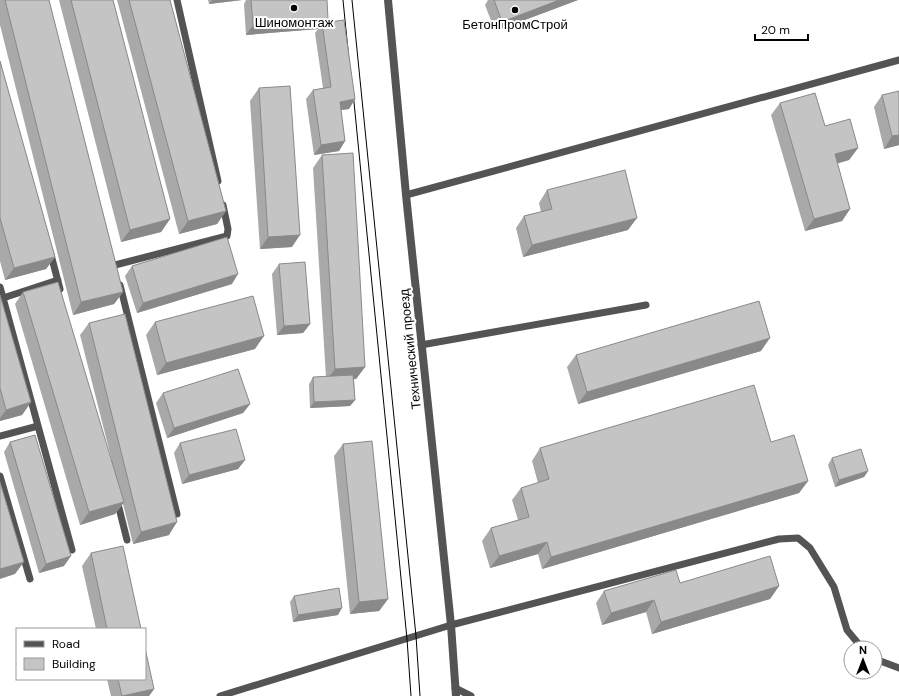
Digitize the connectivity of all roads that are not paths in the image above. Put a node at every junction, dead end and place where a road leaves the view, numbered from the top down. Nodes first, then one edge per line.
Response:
1 (178, 0) edge
2 (388, 0) edge
3 (899, 60) edge
4 (220, 190) edge
5 (406, 195) junction
6 (221, 198) edge
7 (47, 243) edge
8 (117, 273) edge
9 (58, 280) junction
10 (119, 281) edge
11 (0, 287) edge
12 (62, 296) edge
13 (3, 298) junction
14 (646, 306) dead end
15 (421, 345) junction
16 (38, 426) junction
17 (0, 436) edge
18 (0, 476) edge
19 (115, 494) edge
20 (177, 514) edge
21 (127, 540) dead end
22 (72, 550) dead end
23 (30, 579) dead end
24 (450, 625) junction
25 (855, 640) edge
26 (883, 662) edge
27 (899, 668) edge
28 (456, 692) edge
29 (220, 696) edge
30 (471, 696) edge

1 - 4 lane
2 - 5 street, Технический проезд
3 - 5 lane
5 - 15 street, Технический проезд
6 - 8 lane
7 - 9 lane
9 - 12 lane
9 - 13 lane
10 - 20 lane
11 - 13 lane
13 - 16 lane
14 - 15 lane
15 - 24 street, Технический проезд
16 - 17 lane
16 - 22 lane
18 - 23 lane
19 - 21 lane
24 - 25 lane
24 - 28 street, Технический проезд
24 - 29 lane
26 - 27 lane
28 - 30 lane

